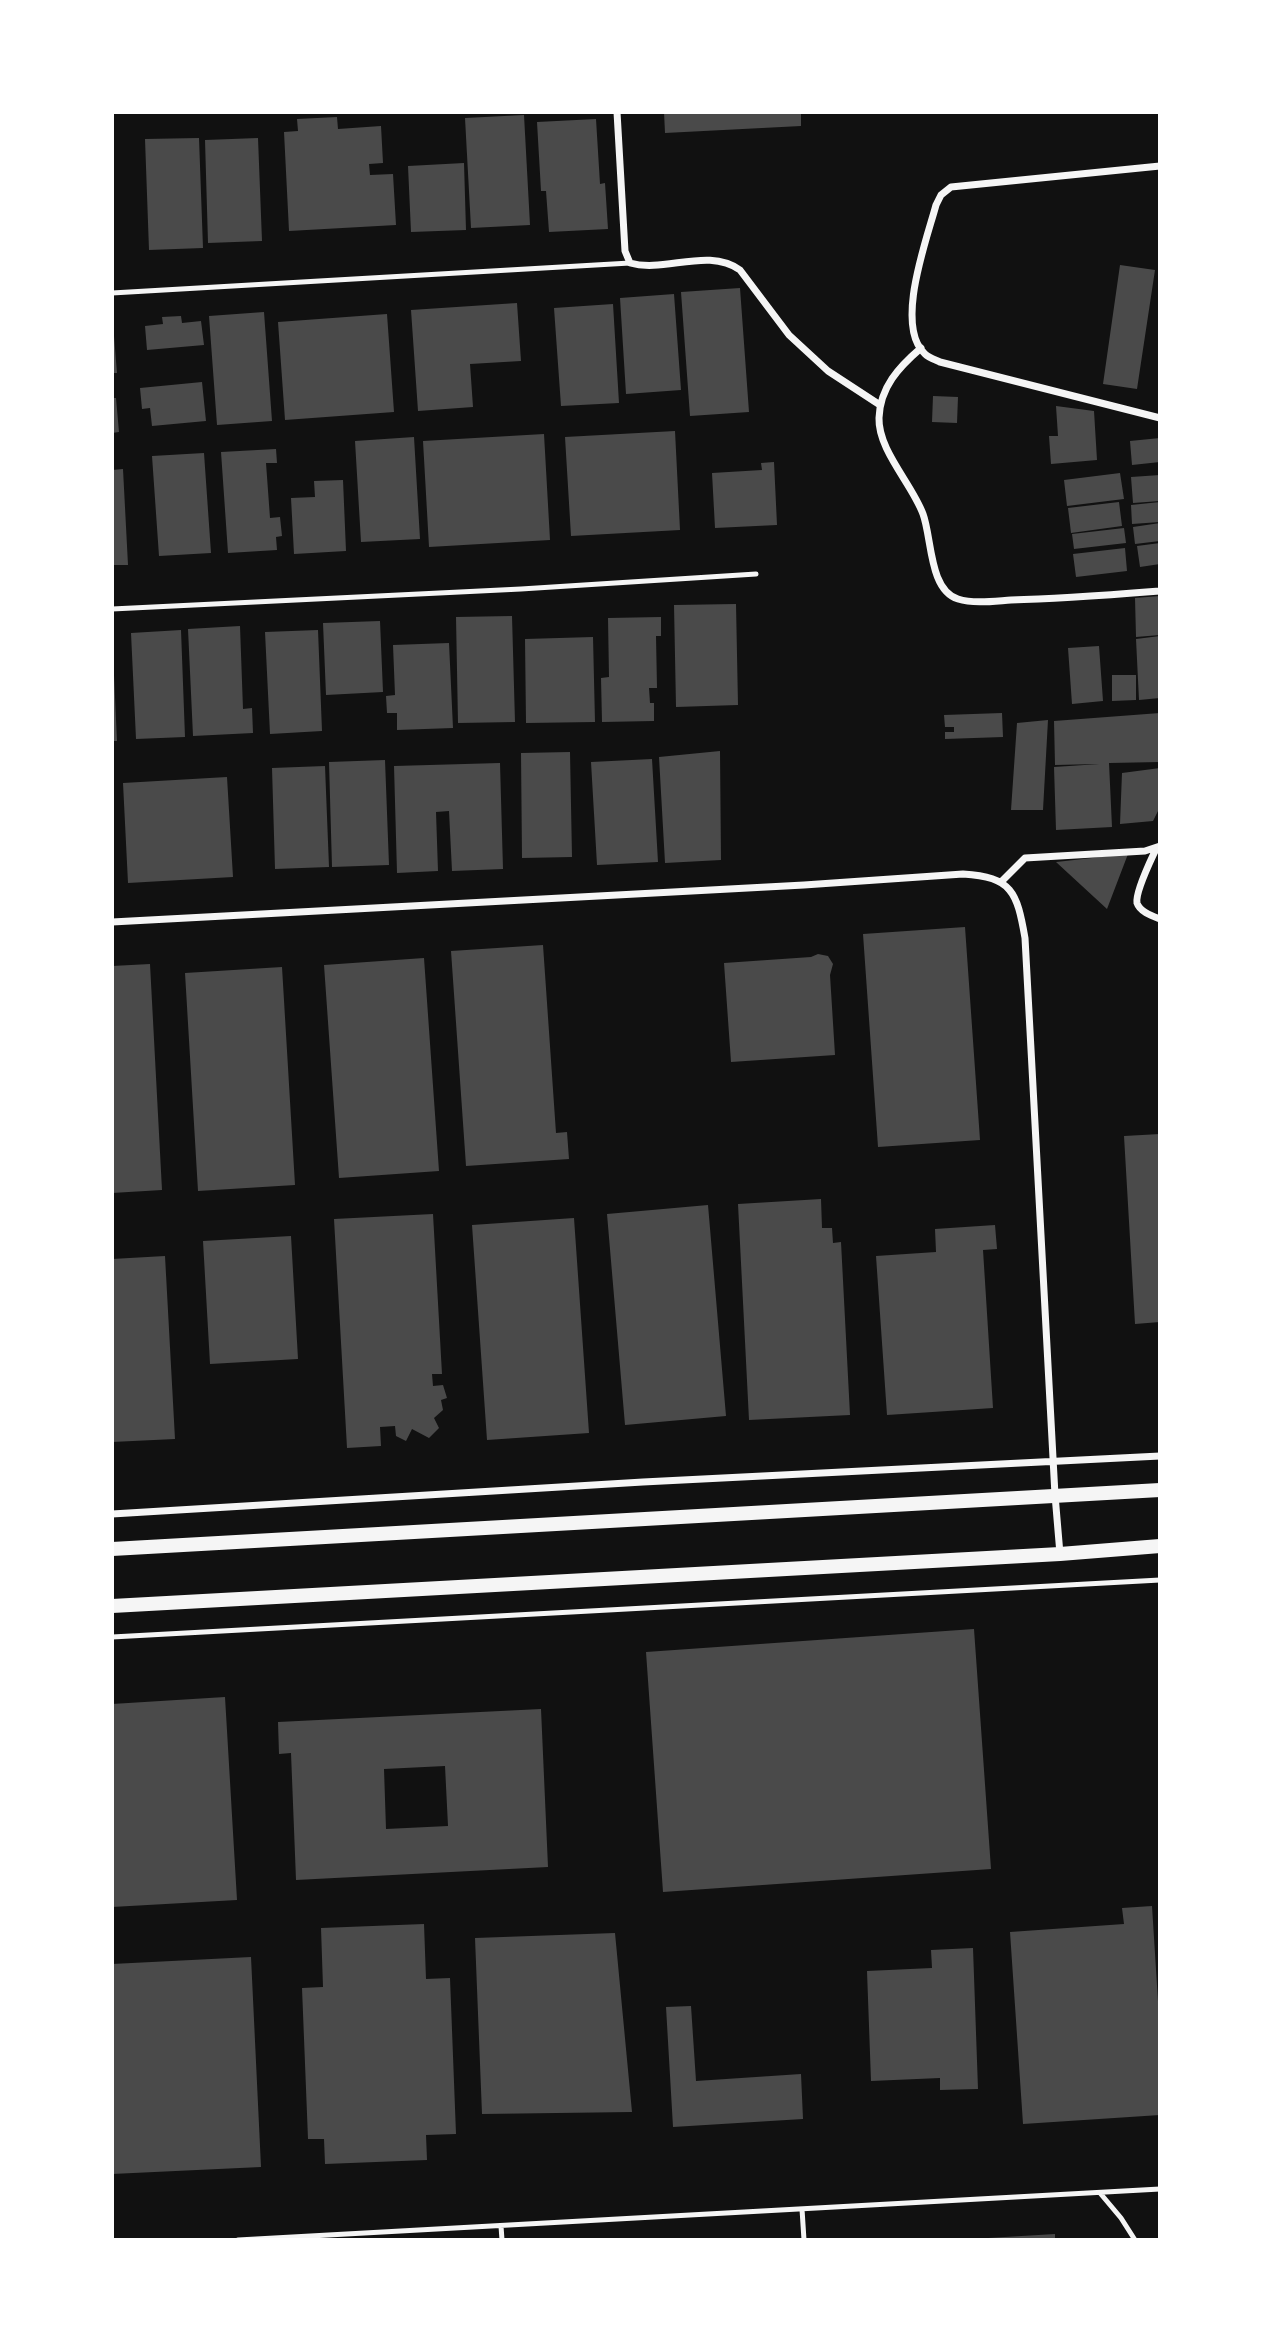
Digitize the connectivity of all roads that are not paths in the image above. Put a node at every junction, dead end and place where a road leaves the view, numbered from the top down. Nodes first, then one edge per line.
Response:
1 (617, 112) edge
2 (1160, 166) edge
3 (630, 264) junction
4 (112, 293) edge
5 (921, 348) junction
6 (880, 405) junction
7 (1160, 418) edge
8 (756, 574) dead end
9 (1160, 591) edge
10 (112, 609) edge
11 (1158, 847) edge
12 (1000, 882) junction
13 (1160, 919) edge
14 (112, 922) edge
15 (1160, 1456) edge
16 (1053, 1462) junction
17 (1160, 1490) edge
18 (1055, 1495) junction
19 (112, 1514) edge
20 (1160, 1546) edge
21 (112, 1549) edge
22 (1060, 1554) junction
23 (1160, 1580) edge
24 (112, 1606) edge
25 (112, 1637) edge
26 (1160, 2189) edge
27 (1100, 2193) junction
28 (802, 2209) junction
29 (501, 2226) junction
30 (238, 2240) edge
31 (502, 2240) edge
32 (804, 2240) edge
33 (1135, 2240) edge

1 - 3 street
2 - 5 street
3 - 4 lane
3 - 6 street
5 - 6 street
5 - 7 street
6 - 9 street
8 - 10 lane
11 - 12 street
11 - 13 street
12 - 14 street
12 - 16 street
15 - 16 street
16 - 18 street
16 - 19 street
17 - 18 main road
18 - 21 main road
18 - 22 street
20 - 22 main road
22 - 24 main road
23 - 25 lane
26 - 27 lane
27 - 28 lane
27 - 33 lane
28 - 29 lane
28 - 32 lane
29 - 30 lane
29 - 31 lane

